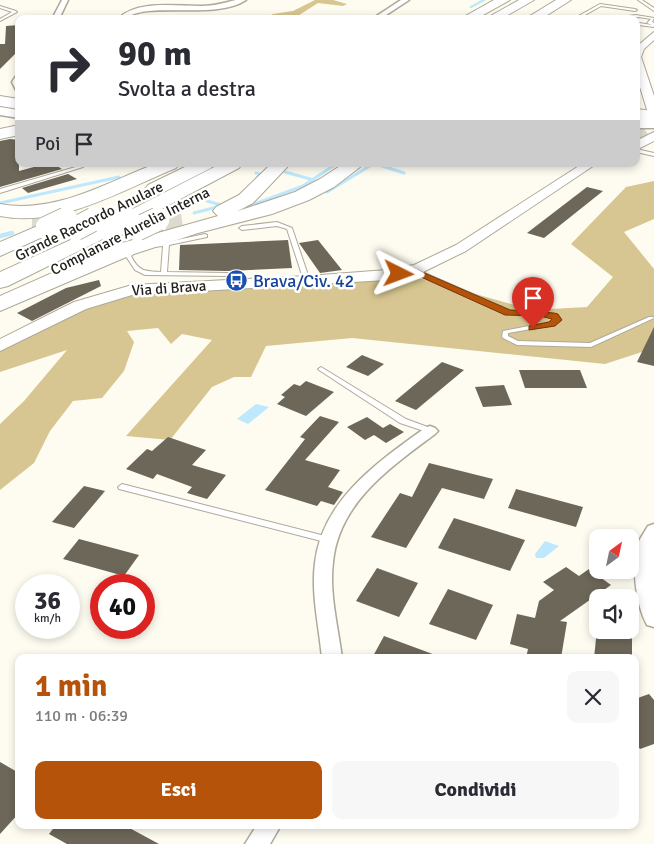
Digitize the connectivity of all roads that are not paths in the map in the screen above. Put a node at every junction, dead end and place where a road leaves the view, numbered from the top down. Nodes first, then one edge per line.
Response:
1 (65, 0) edge
2 (243, 0) edge
3 (406, 0) edge
4 (504, 0) edge
5 (510, 0) edge
6 (528, 0) edge
7 (548, 0) edge
8 (566, 0) edge
9 (575, 0) edge
10 (640, 0) edge
11 (0, 7) edge
12 (654, 10) edge
13 (57, 15) edge
14 (123, 15) edge
15 (382, 15) edge
16 (474, 15) edge
17 (480, 15) edge
18 (499, 15) edge
19 (520, 15) edge
20 (538, 15) edge
21 (559, 15) edge
22 (581, 15) edge
23 (638, 15) edge
24 (640, 16) edge
25 (648, 17) junction
26 (653, 19) edge
27 (0, 20) edge
28 (640, 23) edge
29 (640, 25) edge
30 (654, 25) edge
31 (654, 35) edge
32 (640, 48) edge
33 (640, 72) edge
34 (0, 103) edge
35 (15, 105) edge
36 (0, 111) edge
37 (15, 113) edge
38 (640, 116) edge
39 (654, 116) edge
40 (640, 123) edge
41 (654, 123) edge
42 (15, 132) edge
43 (15, 133) edge
44 (0, 134) edge
45 (654, 136) edge
46 (0, 139) edge
47 (640, 144) edge
48 (640, 151) edge
49 (654, 156) edge
50 (81, 167) dead end
51 (163, 167) edge
52 (173, 167) edge
53 (200, 167) edge
54 (228, 167) edge
55 (254, 167) edge
56 (277, 167) edge
57 (350, 167) edge
58 (585, 167) edge
59 (600, 167) edge
60 (0, 191) edge
61 (544, 193) junction
62 (0, 210) edge
63 (0, 220) edge
64 (182, 220) tunnel mouth
65 (71, 223) junction
66 (101, 224) junction
67 (132, 224) junction
68 (39, 225) junction
69 (242, 228) dead end
70 (205, 236) dead end
71 (166, 244) junction
72 (0, 250) edge
73 (0, 264) edge
74 (413, 270) junction
75 (164, 274) junction
76 (227, 274) dead end
77 (191, 280) junction
78 (0, 281) edge
79 (307, 281) junction
80 (0, 297) edge
81 (0, 304) edge
82 (651, 318) dead end
83 (0, 346) edge
84 (321, 369) dead end
85 (430, 431) joint
86 (122, 487) dead end
87 (654, 530) edge
88 (330, 540) junction
89 (654, 620) edge
90 (332, 654) edge
91 (267, 829) edge
92 (257, 844) edge

1 - 13 street
2 - 14 street
3 - 15 street
4 - 16 highway
5 - 17 highway
6 - 18 highway
7 - 19 highway
8 - 20 highway
9 - 21 highway
10 - 12 lane
11 - 27 lane
22 - 23 lane
24 - 25 lane
25 - 26 lane
25 - 28 lane
26 - 30 lane
29 - 30 lane
31 - 32 street
33 - 39 street
34 - 35 highway
36 - 37 highway
38 - 39 highway
40 - 41 highway
42 - 44 highway
43 - 46 lane
45 - 47 street
48 - 49 lane
50 - 60 lane
51 - 62 highway
52 - 65 highway
53 - 66 highway, Grande Raccordo Anulare
54 - 67 highway, Grande Raccordo Anulare
55 - 67 highway, Complanare Aurelia Interna, bridge
56 - 64 highway
57 - 81 highway
58 - 61 street, Via di Brava
59 - 61 street
61 - 74 street, Via di Brava
63 - 68 highway
65 - 66 highway, Grande Raccordo Anulare, bridge
65 - 68 highway, bridge
65 - 73 highway, Grande Raccordo Anulare
66 - 67 highway, Grande Raccordo Anulare, bridge
66 - 78 highway, Grande Raccordo Anulare
67 - 80 highway, Complanare Aurelia Interna
68 - 72 highway
69 - 79 lane
70 - 71 lane
71 - 75 lane
71 - 75 lane
74 - 79 street, Via di Brava
74 - 82 lane
75 - 77 lane
76 - 77 lane
77 - 79 street, Via di Brava
77 - 83 street, Via di Brava
84 - 85 lane
85 - 88 street
86 - 88 lane
87 - 89 street
88 - 90 street
91 - 92 street

